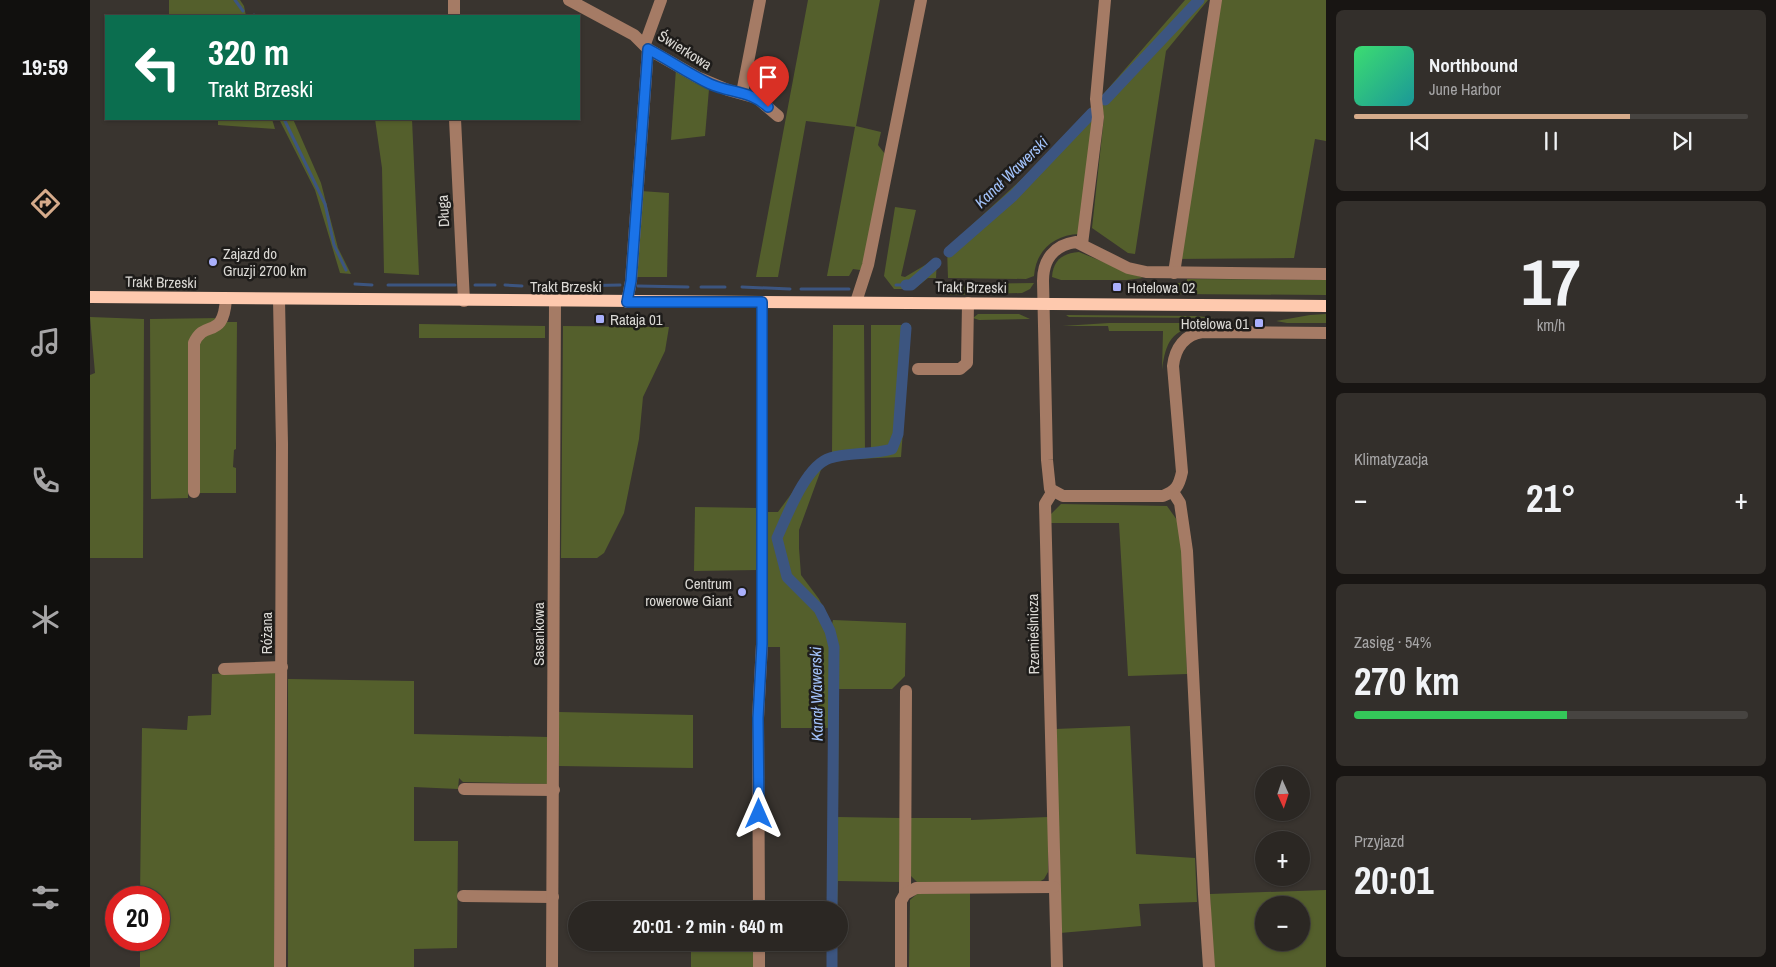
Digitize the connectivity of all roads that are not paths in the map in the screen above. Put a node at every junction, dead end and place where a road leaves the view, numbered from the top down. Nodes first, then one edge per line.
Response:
1 (454, 0) edge
2 (661, 0) edge
3 (760, 0) edge
4 (922, 0) edge
5 (1105, 0) edge
6 (1216, 0) edge
7 (574, 1) edge
8 (454, 15) edge
9 (646, 46) junction
10 (742, 93) junction
11 (778, 116) dead end
12 (455, 120) edge
13 (1082, 244) junction
14 (1318, 271) edge
15 (1174, 273) junction
16 (90, 297) edge
17 (226, 299) junction
18 (279, 300) junction
19 (464, 301) junction
20 (555, 302) junction
21 (627, 302) junction
22 (762, 302) junction
23 (856, 302) junction
24 (968, 303) junction
25 (1042, 304) junction
26 (1326, 306) edge
27 (1326, 333) edge
28 (918, 369) dead end
29 (1053, 491) junction
30 (194, 492) dead end
31 (1173, 492) junction
32 (282, 667) junction
33 (224, 669) dead end
34 (906, 691) dead end
35 (464, 789) dead end
36 (554, 790) junction
37 (1054, 887) junction
38 (905, 894) junction
39 (464, 896) dead end
40 (553, 897) junction
41 (759, 901) edge
42 (759, 951) edge
43 (280, 967) edge
44 (552, 967) edge
45 (759, 967) edge
46 (901, 967) edge
47 (1057, 967) edge
48 (1210, 967) edge

1 - 8 street
2 - 9 street
3 - 10 street
4 - 23 street
5 - 13 street
6 - 15 street
7 - 9 street, Świerkowa
9 - 10 street, Świerkowa
9 - 21 street
10 - 11 street, Świerkowa
12 - 19 street, Długa
13 - 15 street
13 - 25 street
14 - 15 street
16 - 17 main road, Trakt Brzeski
17 - 18 main road, Trakt Brzeski
17 - 30 street
18 - 19 main road, Trakt Brzeski
18 - 32 street, Różana
19 - 20 main road, Trakt Brzeski
20 - 21 main road, Trakt Brzeski
20 - 36 street, Sasankowa
21 - 22 main road, Trakt Brzeski
22 - 23 main road, Trakt Brzeski
22 - 41 street
23 - 24 main road, Trakt Brzeski
24 - 25 main road, Trakt Brzeski
24 - 28 street
25 - 26 main road, Trakt Brzeski
25 - 29 street
27 - 31 street
29 - 31 street
29 - 37 street, Rzemieślnicza
31 - 48 street
32 - 33 street
32 - 43 street, Różana
34 - 38 street
35 - 36 street
36 - 40 street, Sasankowa
37 - 38 street
37 - 47 street, Rzemieślnicza
38 - 46 street
39 - 40 street
40 - 44 street, Sasankowa
42 - 45 street

